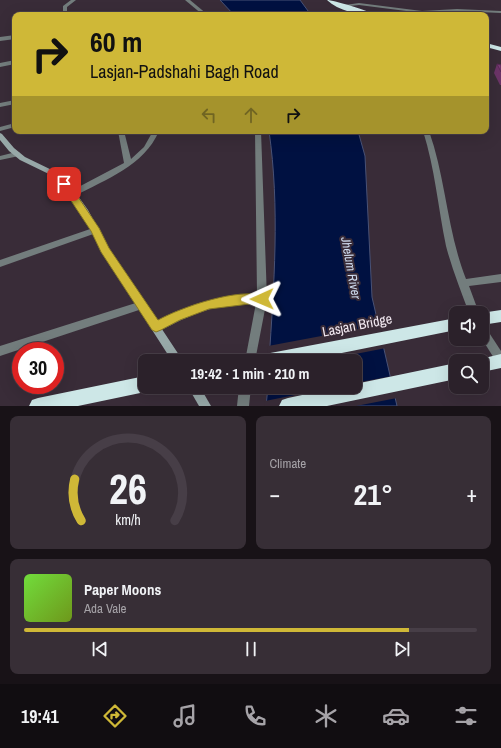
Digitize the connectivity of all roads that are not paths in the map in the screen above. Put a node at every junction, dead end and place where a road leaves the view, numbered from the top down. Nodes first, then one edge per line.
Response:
1 (74, 0) edge
2 (187, 0) edge
3 (330, 0) edge
4 (340, 6) junction
5 (65, 12) edge
6 (202, 12) edge
7 (356, 12) edge
8 (422, 12) edge
9 (422, 12) edge
10 (474, 12) edge
11 (501, 12) edge
12 (489, 13) edge
13 (12, 38) edge
14 (0, 40) edge
15 (489, 46) edge
16 (501, 49) edge
17 (12, 63) edge
18 (0, 66) edge
19 (12, 103) edge
20 (0, 105) edge
21 (12, 126) edge
22 (0, 129) edge
23 (122, 134) edge
24 (154, 134) edge
25 (258, 134) edge
26 (427, 134) edge
27 (0, 135) edge
28 (16, 154) junction
29 (0, 158) edge
30 (128, 163) junction
31 (72, 194) junction
32 (96, 230) junction
33 (0, 264) edge
34 (501, 278) edge
35 (463, 283) junction
36 (262, 299) junction
37 (142, 305) junction
38 (471, 306) edge
39 (501, 316) edge
40 (489, 318) edge
41 (449, 325) edge
42 (156, 327) junction
43 (489, 342) edge
44 (0, 350) edge
45 (173, 354) edge
46 (251, 354) edge
47 (302, 354) edge
48 (501, 361) edge
49 (489, 364) edge
50 (449, 372) edge
51 (138, 385) edge
52 (198, 394) edge
53 (244, 394) edge
54 (38, 406) edge
55 (205, 406) edge
56 (243, 406) edge
57 (288, 406) edge

1 - 5 street
2 - 6 street
3 - 4 highway
4 - 7 highway
4 - 9 street
8 - 10 street
11 - 12 street
13 - 14 street
15 - 16 highway
17 - 18 street
19 - 20 street
21 - 22 street
23 - 30 street
24 - 30 street
25 - 36 street
26 - 35 street
27 - 28 street
28 - 29 street
28 - 31 street
30 - 31 street
31 - 32 street
32 - 33 street
32 - 37 street
34 - 35 street
35 - 38 street
36 - 42 street
36 - 46 street
37 - 42 street
37 - 44 street
39 - 40 highway
41 - 47 highway, Lasjan Bridge
42 - 45 street
43 - 48 street
48 - 49 highway
50 - 57 highway
51 - 54 highway
52 - 55 street
53 - 56 street

